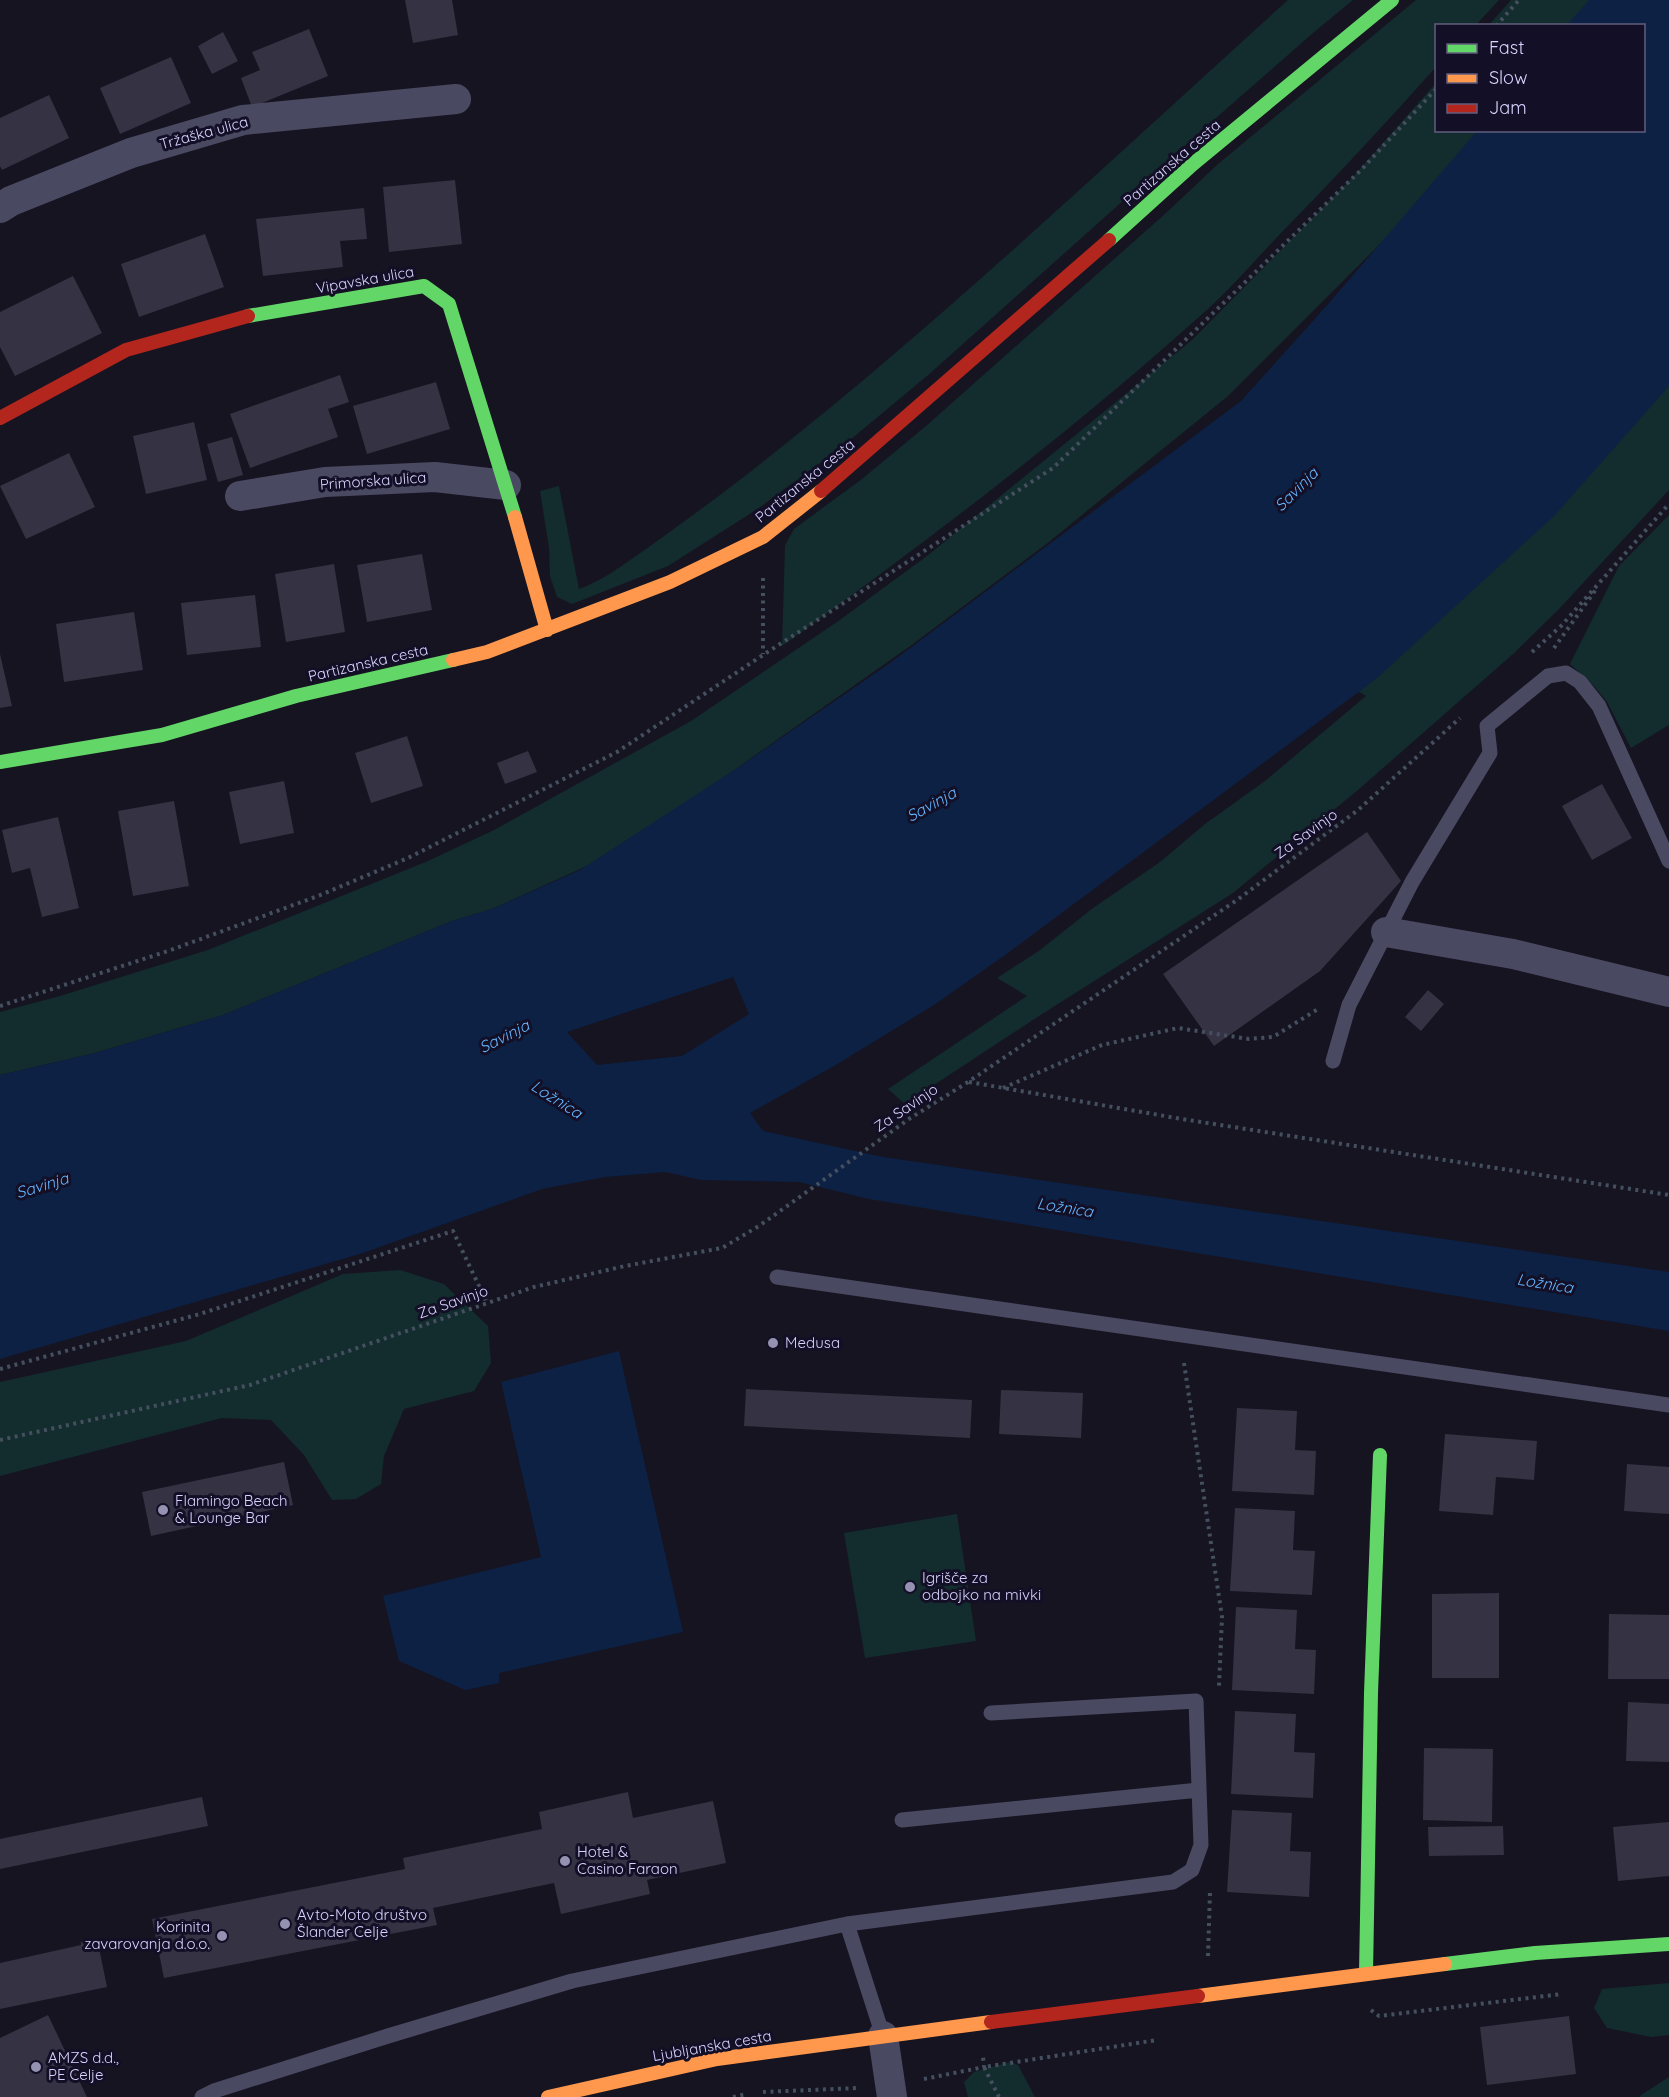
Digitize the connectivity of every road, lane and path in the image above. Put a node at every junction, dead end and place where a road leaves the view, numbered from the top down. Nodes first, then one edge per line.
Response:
1 (1392, 0) edge
2 (1519, 0) edge
3 (1498, 24) edge
4 (1435, 91) edge
5 (456, 99) dead end
6 (0, 208) edge
7 (0, 418) edge
8 (506, 485) junction
9 (240, 496) dead end
10 (1669, 504) edge
11 (763, 537) junction
12 (1610, 571) junction
13 (547, 630) junction
14 (764, 655) junction
15 (1549, 656) dead end
16 (1527, 657) dead end
17 (1465, 714) dead end
18 (0, 762) edge
19 (1669, 861) edge
20 (1386, 932) junction
21 (1669, 992) edge
22 (1323, 1003) dead end
23 (0, 1006) edge
24 (1332, 1061) dead end
25 (968, 1082) junction
26 (1004, 1088) junction
27 (1669, 1195) edge
28 (777, 1277) dead end
29 (487, 1303) junction
30 (1180, 1336) junction
31 (0, 1369) edge
32 (1669, 1405) edge
33 (0, 1440) edge
34 (1380, 1455) dead end
35 (1219, 1687) dead end
36 (991, 1713) dead end
37 (1199, 1790) junction
38 (902, 1820) dead end
39 (1210, 1886) dead end
40 (847, 1924) junction
41 (1669, 1944) edge
42 (1208, 1956) dead end
43 (1366, 1974) junction
44 (1562, 1994) dead end
45 (1368, 2007) dead end
46 (883, 2036) junction
47 (984, 2067) dead end
48 (211, 2095) edge
49 (548, 2097) edge
50 (892, 2097) edge
51 (999, 2097) edge

1 - 11 street, Partizanska cesta
2 - 3 path
4 - 14 path
5 - 6 street, Tržaška ulica
7 - 8 street, Vipavska ulica
8 - 9 street, Primorska ulica
8 - 13 street, Vipavska ulica
10 - 12 path
11 - 13 street, Partizanska cesta
11 - 14 path
12 - 15 path
12 - 16 path
13 - 18 street, Partizanska cesta
14 - 23 path
17 - 25 path, Za Savinjo
19 - 20 lane
20 - 21 street
20 - 24 lane
22 - 26 path
25 - 26 path
25 - 29 path, Za Savinjo
26 - 27 path
28 - 30 lane
29 - 31 path
29 - 33 path, Za Savinjo
30 - 32 lane
30 - 35 path
34 - 43 street
36 - 37 lane
37 - 38 lane
37 - 40 lane
39 - 42 path
40 - 46 lane
40 - 48 lane
41 - 43 street, Ljubljanska cesta
43 - 46 street, Ljubljanska cesta
44 - 45 path
46 - 49 street, Ljubljanska cesta
46 - 50 street
47 - 51 path

